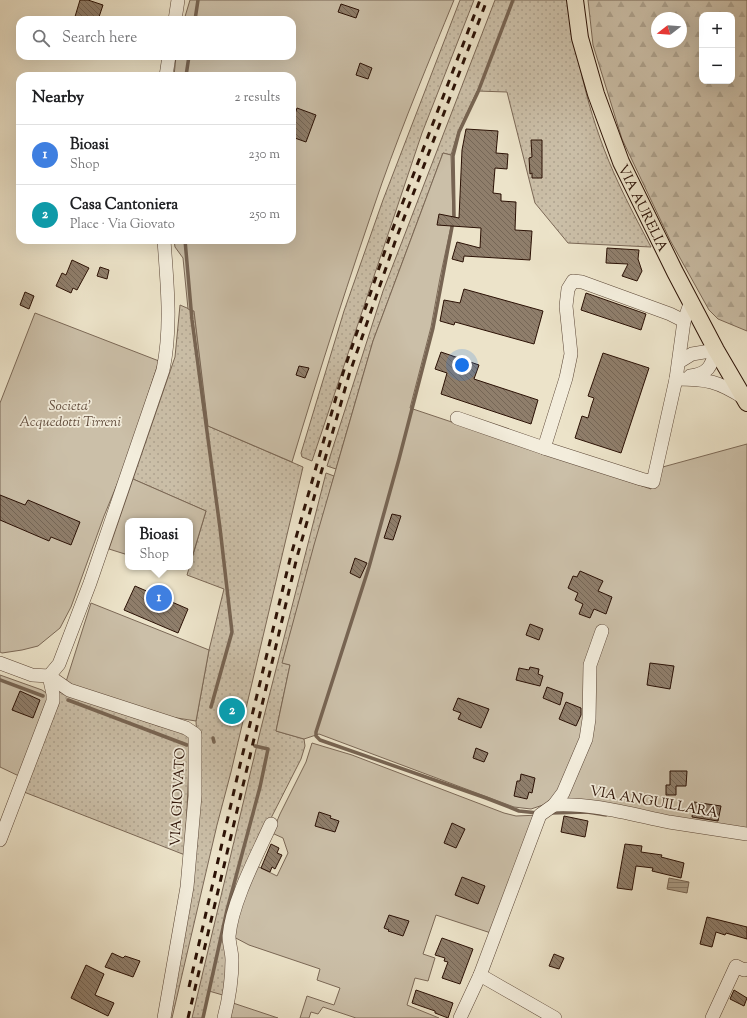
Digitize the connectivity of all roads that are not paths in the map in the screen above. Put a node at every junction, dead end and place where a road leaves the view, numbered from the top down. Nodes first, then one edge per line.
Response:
1 (178, 0) edge
2 (575, 0) edge
3 (176, 16) edge
4 (168, 60) edge
5 (167, 72) edge
6 (164, 244) edge
7 (691, 301) junction
8 (684, 321) junction
9 (716, 350) junction
10 (679, 362) junction
11 (676, 378) junction
12 (746, 401) edge
13 (457, 418) dead end
14 (544, 448) junction
15 (602, 631) dead end
16 (0, 663) edge
17 (49, 676) junction
18 (554, 804) junction
19 (271, 824) dead end
20 (747, 834) edge
21 (0, 840) edge
22 (747, 970) edge
23 (480, 975) junction
24 (164, 1018) edge
25 (224, 1018) edge
26 (460, 1018) edge
27 (554, 1018) edge
28 (712, 1018) edge

1 - 3 street
2 - 7 main road, VIA AURELIA
4 - 5 street
6 - 17 street
7 - 8 street
7 - 9 main road, VIA AURELIA
8 - 10 street
8 - 14 street
9 - 10 street
9 - 11 street
9 - 12 main road, VIA AURELIA
10 - 11 street
11 - 12 street
11 - 14 street
13 - 14 street
15 - 18 street
16 - 17 street
17 - 21 street
17 - 24 street, VIA GIOVATO
18 - 20 street, VIA ANGUILLARA
18 - 23 street
19 - 25 street
22 - 28 street
23 - 26 street
23 - 27 street

